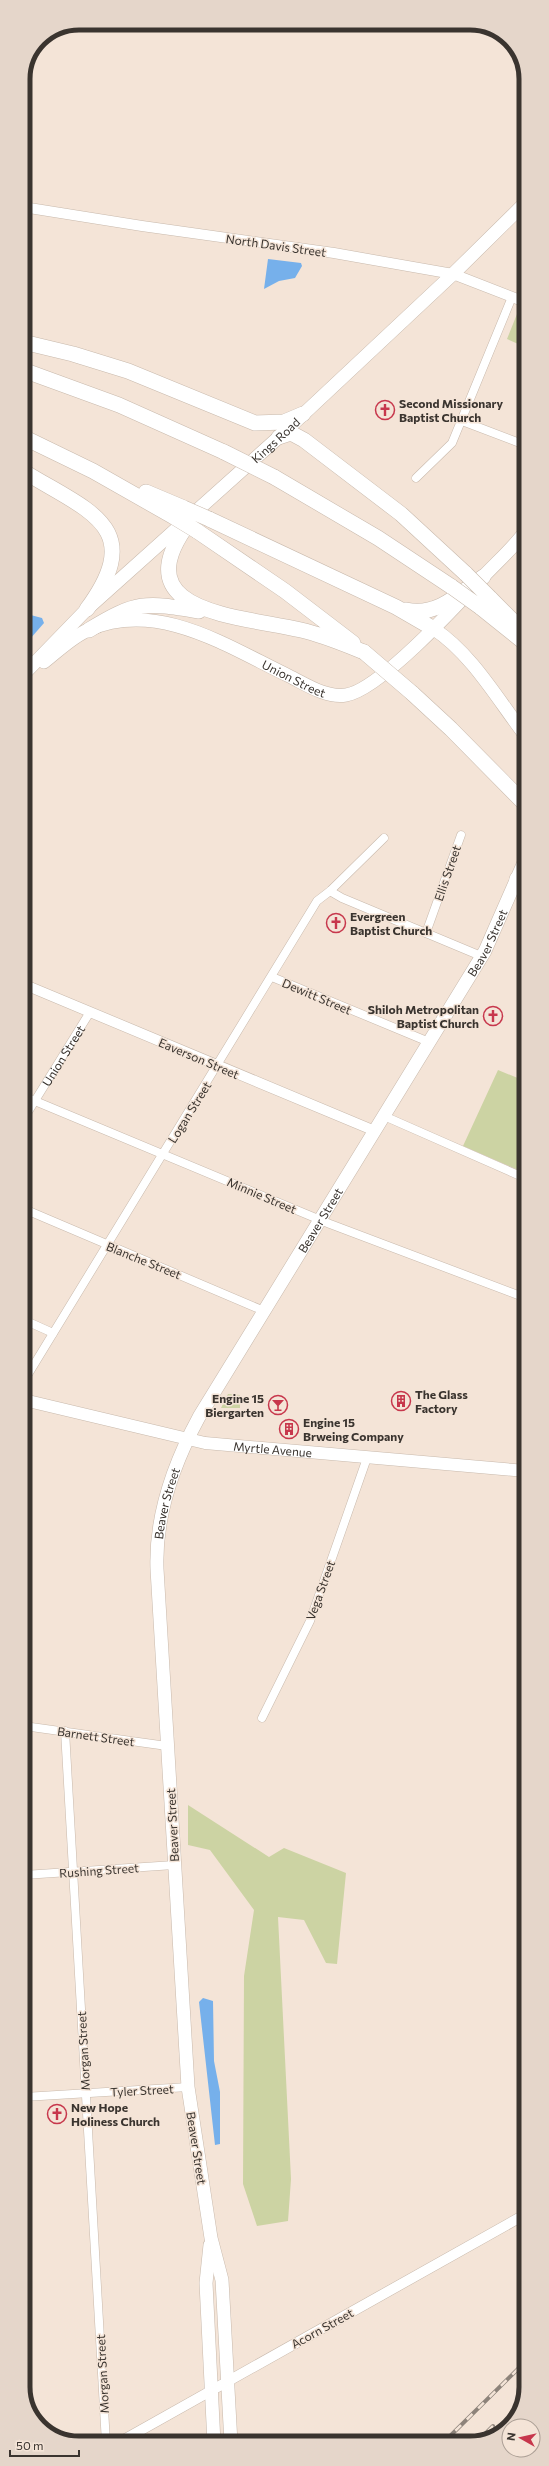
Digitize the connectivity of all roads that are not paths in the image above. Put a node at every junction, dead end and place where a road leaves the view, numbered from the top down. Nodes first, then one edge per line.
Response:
1 (30, 208) edge
2 (519, 210) edge
3 (453, 274) junction
4 (512, 297) junction
5 (519, 300) edge
6 (30, 344) edge
7 (30, 373) edge
8 (303, 414) junction
9 (462, 420) junction
10 (279, 437) junction
11 (30, 440) edge
12 (519, 443) edge
13 (30, 475) edge
14 (416, 478) dead end
15 (191, 515) junction
16 (519, 538) edge
17 (483, 577) junction
18 (485, 603) junction
19 (396, 607) junction
20 (87, 609) junction
21 (220, 615) junction
22 (434, 629) junction
23 (519, 629) edge
24 (89, 630) junction
25 (519, 637) edge
26 (364, 652) junction
27 (30, 669) edge
28 (30, 671) edge
29 (519, 728) edge
30 (519, 798) edge
31 (461, 835) dead end
32 (384, 838) dead end
33 (519, 884) edge
34 (330, 891) junction
35 (426, 933) junction
36 (482, 956) junction
37 (272, 977) junction
38 (30, 987) edge
39 (90, 1012) junction
40 (429, 1042) junction
41 (217, 1066) junction
42 (30, 1099) edge
43 (35, 1102) junction
44 (30, 1110) edge
45 (384, 1116) junction
46 (375, 1130) junction
47 (163, 1154) junction
48 (519, 1175) edge
49 (30, 1212) edge
50 (319, 1220) junction
51 (107, 1245) junction
52 (519, 1295) edge
53 (264, 1311) junction
54 (30, 1323) edge
55 (53, 1333) junction
56 (30, 1371) edge
57 (30, 1401) edge
58 (187, 1439) junction
59 (367, 1458) junction
60 (519, 1470) edge
61 (262, 1718) dead end
62 (30, 1727) edge
63 (65, 1731) junction
64 (167, 1746) junction
65 (174, 1865) junction
66 (72, 1873) junction
67 (30, 1876) edge
68 (188, 2087) junction
69 (85, 2093) junction
70 (30, 2097) edge
71 (519, 2218) edge
72 (211, 2238) junction
73 (228, 2380) junction
74 (212, 2391) junction
75 (106, 2436) edge
76 (131, 2436) edge
77 (214, 2436) edge
78 (231, 2436) edge

1 - 3 street, North Davis Street
2 - 3 main road, Kings Road
3 - 4 street, North Davis Street
3 - 8 main road, Kings Road
4 - 5 street, North Davis Street
4 - 9 street
6 - 8 highway
7 - 18 highway, bridge
8 - 10 main road, Kings Road
9 - 12 street
9 - 14 street
10 - 15 main road, Kings Road
10 - 18 highway, bridge
11 - 15 highway
13 - 20 highway
15 - 19 highway
15 - 20 main road, Kings Road
15 - 21 highway
15 - 26 highway, bridge
16 - 17 main road, Union Street
17 - 19 highway
17 - 22 main road, Union Street
18 - 23 highway
18 - 25 highway
19 - 22 highway
20 - 27 main road, Kings Road
21 - 24 highway
21 - 26 highway
22 - 24 main road, Union Street
22 - 29 main road
24 - 28 main road, Union Street
26 - 30 highway, bridge
31 - 35 street, Ellis Street
32 - 34 street, Logan Street
33 - 36 main road, Beaver Street
34 - 35 street
34 - 37 street, Logan Street
35 - 36 street
36 - 40 main road, Beaver Street
37 - 40 street, Dewitt Street
37 - 41 street, Logan Street
38 - 39 street, Eaverson Street
39 - 41 street, Eaverson Street
39 - 43 street, Union Street
40 - 45 main road, Beaver Street
41 - 46 street, Eaverson Street
41 - 47 street, Logan Street
42 - 43 street, Minnie Street
43 - 44 street, Union Street
43 - 47 street, Minnie Street
45 - 46 main road, Beaver Street
45 - 48 street
46 - 50 main road, Beaver Street
47 - 50 street, Minnie Street
47 - 51 street, Logan Street
49 - 51 street, Blanche Street
50 - 52 street, Minnie Street
50 - 53 main road, Beaver Street
51 - 53 street, Blanche Street
51 - 55 street, Logan Street
53 - 58 main road, Beaver Street
54 - 55 street
55 - 56 street, Logan Street
57 - 58 main road, Myrtle Avenue
58 - 59 main road, Myrtle Avenue
58 - 64 main road, Beaver Street
59 - 60 main road, Myrtle Avenue
59 - 61 street, Vega Street
62 - 63 street, Barnett Street
63 - 64 street, Barnett Street
63 - 66 street, Morgan Street
64 - 65 main road, Beaver Street
65 - 66 street, Rushing Street
65 - 68 main road, Beaver Street
66 - 67 street, Rushing Street
66 - 69 street, Morgan Street
68 - 69 street, Tyler Street
68 - 72 main road, Beaver Street
69 - 70 street, Tyler Street
69 - 75 street, Morgan Street
71 - 73 street, Acorn Street
72 - 73 main road, Beaver Street
72 - 74 main road, Beaver Street
73 - 74 street, Acorn Street
73 - 78 main road, Beaver Street
74 - 76 street, Acorn Street
74 - 77 main road, Beaver Street

